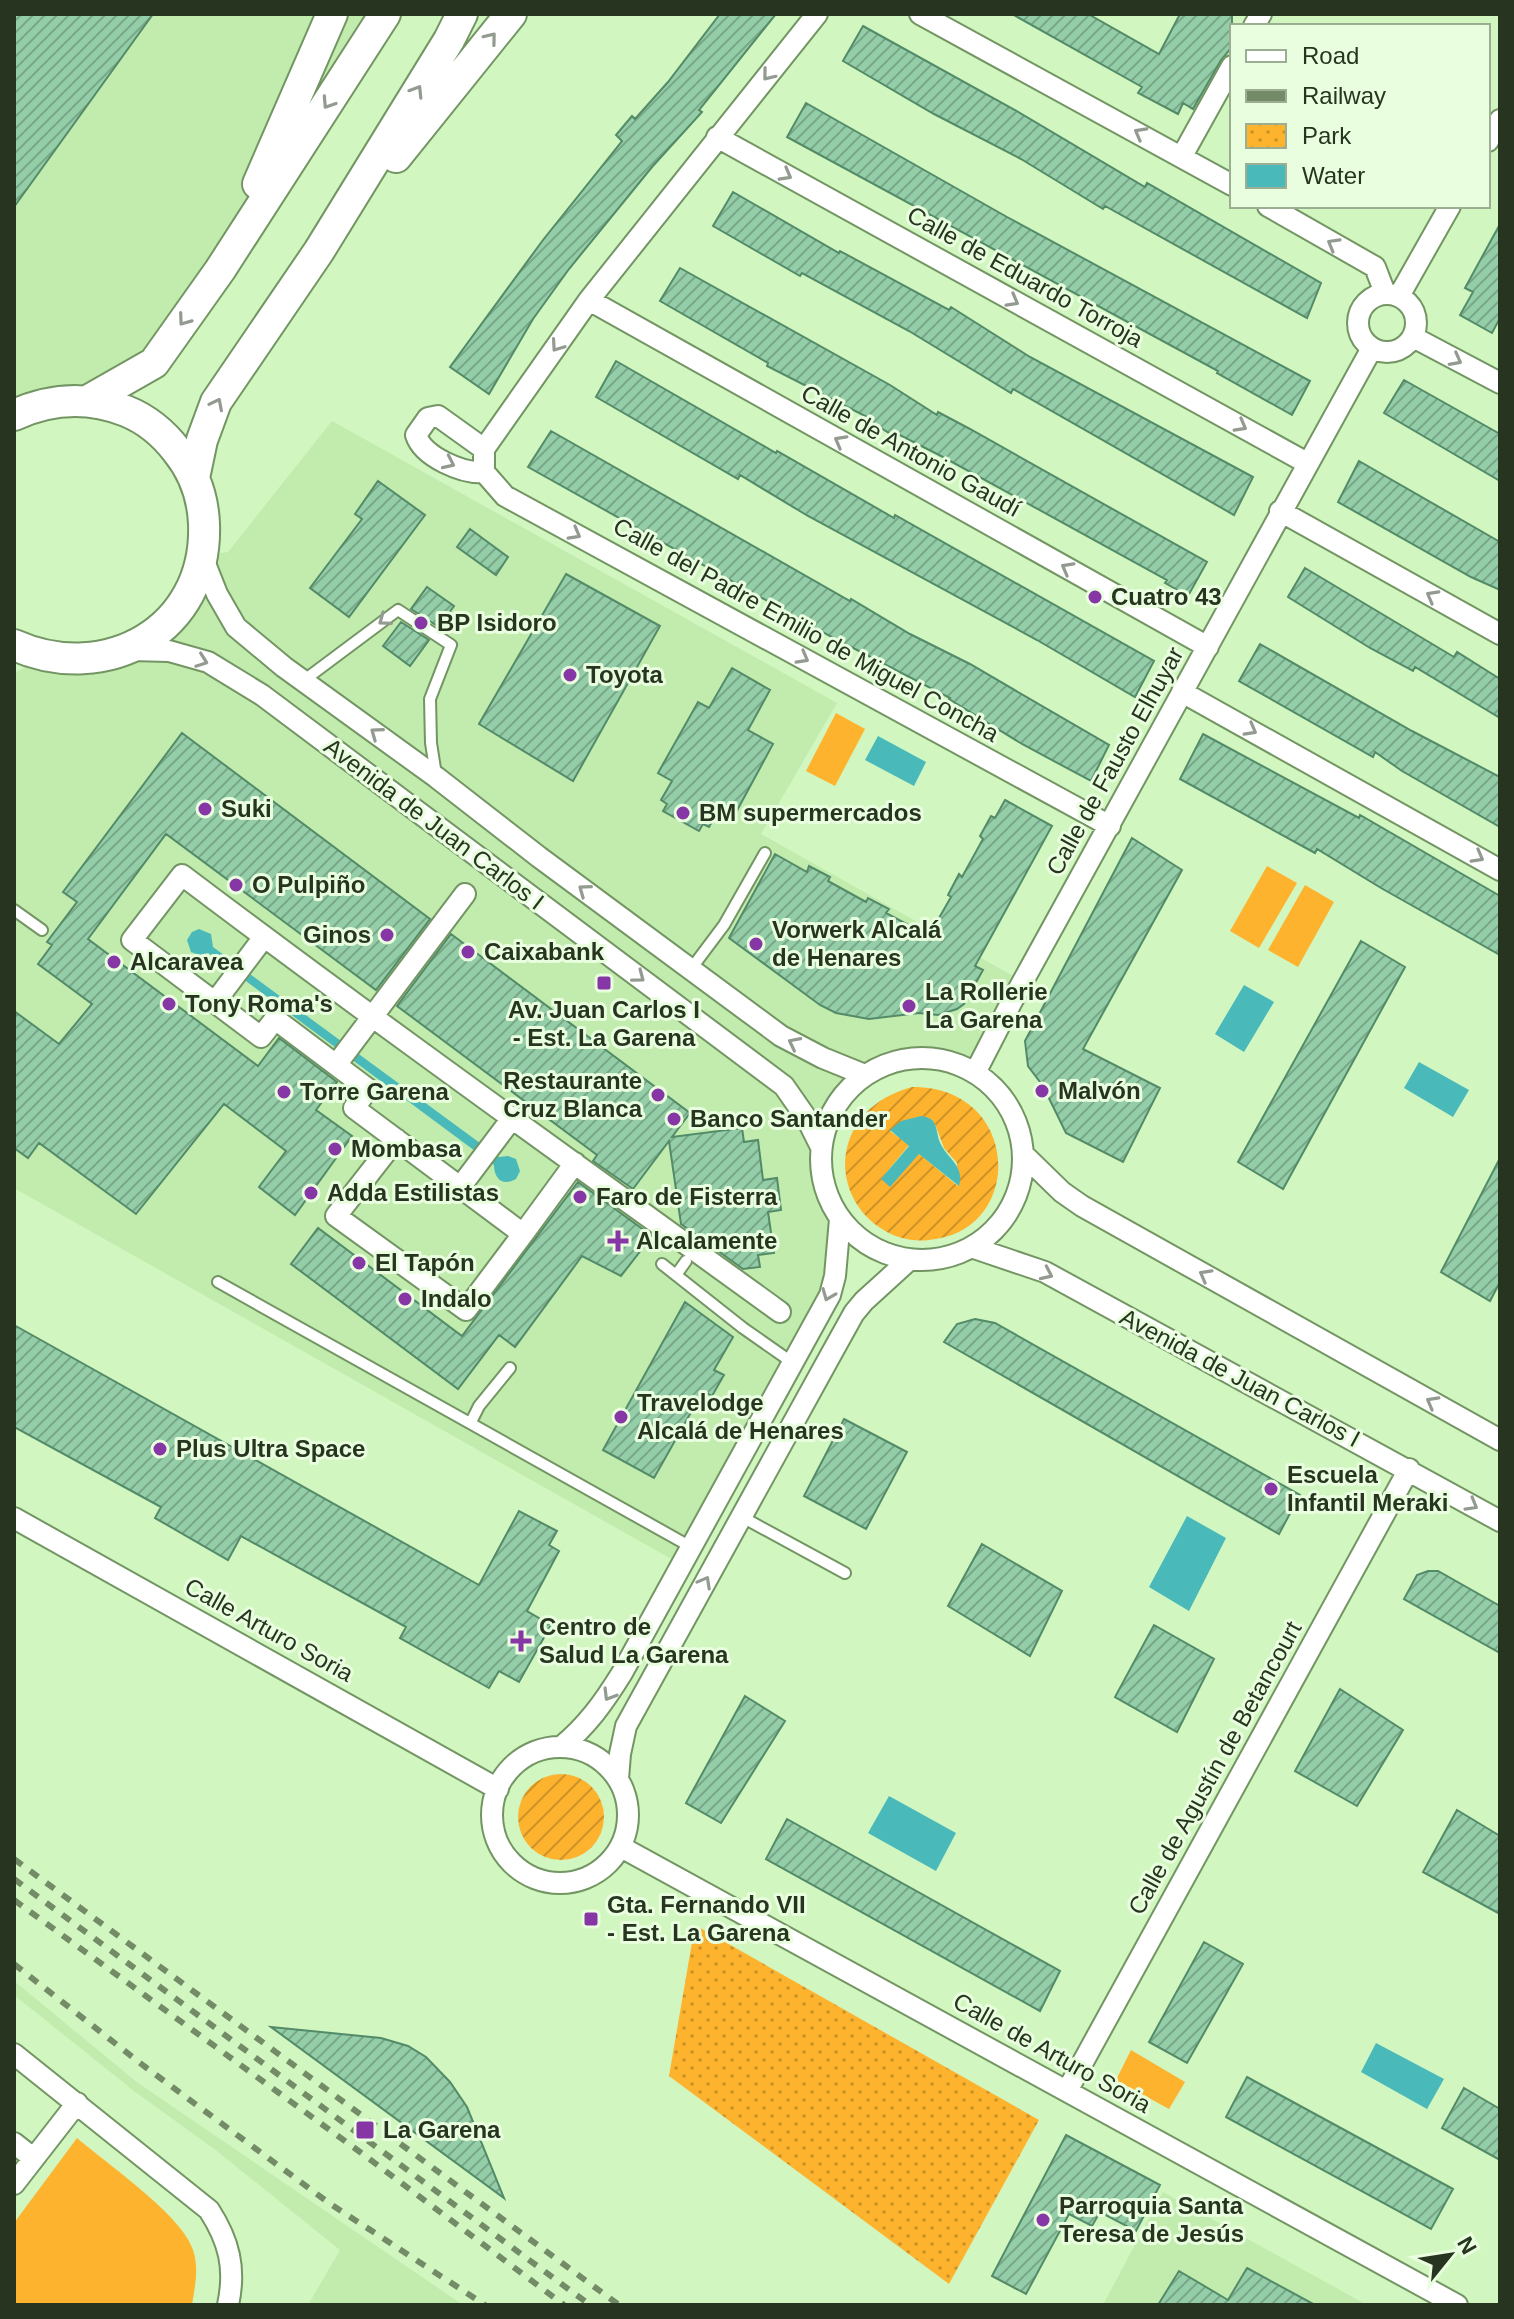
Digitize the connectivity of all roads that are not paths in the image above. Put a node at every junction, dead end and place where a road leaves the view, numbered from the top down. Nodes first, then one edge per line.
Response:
1 (332, 14) edge
2 (385, 14) edge
3 (462, 14) edge
4 (511, 14) edge
5 (817, 14) edge
6 (920, 14) edge
7 (1230, 70) edge
8 (1500, 120) edge
9 (717, 137) junction
10 (1490, 138) edge
11 (1182, 156) junction
12 (1230, 184) edge
13 (1272, 208) edge
14 (1449, 208) edge
15 (319, 251) junction
16 (220, 270) junction
17 (1392, 294) junction
18 (589, 300) junction
19 (1413, 337) junction
20 (1372, 348) junction
21 (1500, 383) edge
22 (89, 400) junction
23 (14, 414) edge
24 (484, 449) junction
25 (1307, 463) junction
26 (484, 472) junction
27 (194, 478) junction
28 (1280, 511) junction
29 (202, 556) junction
30 (1500, 634) edge
31 (14, 645) edge
32 (1208, 647) junction
33 (126, 650) junction
34 (47, 657) junction
35 (14, 673) edge
36 (303, 681) junction
37 (1182, 692) junction
38 (436, 777) junction
39 (1110, 826) junction
40 (765, 853) dead end
41 (1500, 870) edge
42 (465, 894) dead end
43 (14, 910) edge
44 (42, 930) dead end
45 (264, 937) junction
46 (691, 969) junction
47 (215, 1002) junction
48 (372, 1018) junction
49 (344, 1055) junction
50 (975, 1073) junction
51 (865, 1075) junction
52 (513, 1117) junction
53 (396, 1139) junction
54 (820, 1145) junction
55 (1023, 1154) junction
56 (575, 1163) junction
57 (461, 1186) junction
58 (840, 1219) junction
59 (523, 1234) junction
60 (974, 1248) junction
61 (686, 1261) dead end
62 (908, 1261) junction
63 (662, 1264) dead end
64 (676, 1275) junction
65 (218, 1282) dead end
66 (780, 1312) dead end
67 (793, 1363) junction
68 (510, 1368) dead end
69 (471, 1422) junction
70 (1500, 1440) edge
71 (1409, 1469) junction
72 (742, 1517) junction
73 (14, 1518) edge
74 (1500, 1521) edge
75 (691, 1547) junction
76 (845, 1573) dead end
77 (561, 1747) junction
78 (618, 1779) junction
79 (498, 1789) junction
80 (621, 1847) junction
81 (14, 2054) edge
82 (1067, 2091) junction
83 (77, 2103) junction
84 (14, 2143) edge
85 (33, 2158) junction
86 (14, 2184) edge
87 (228, 2305) edge
88 (1457, 2305) edge

1 - 16 street
2 -> 16 street
15 -> 3 street
15 -> 4 street
5 -> 9 street
11 -> 6 street
7 - 11 street
8 - 10 street
9 - 18 street
9 -> 25 street, Calle de Eduardo Torroja
11 - 12 street
17 -> 13 street
14 - 17 street
27 -> 15 street
16 -> 22 street
17 - 19 street
17 - 20 street
18 -> 24 street
32 -> 18 street, Calle de Antonio Gaudí
19 - 20 street
19 -> 21 street
20 - 25 street, Calle de Fausto Elhuyar
22 - 23 street
22 - 27 street
24 - 26 street
24 -> 26 street
25 - 28 street, Calle de Fausto Elhuyar
26 -> 39 street, Calle del Padre Emilio de Miguel Concha
27 - 29 street
30 -> 28 street
28 - 32 street, Calle de Fausto Elhuyar
29 - 33 street
29 - 36 street, Avenida de Juan Carlos I
31 - 34 street
32 - 37 street, Calle de Fausto Elhuyar
33 - 34 street
33 -> 54 street, Avenida de Juan Carlos I
34 - 35 street
38 -> 36 street, Avenida de Juan Carlos I
38 -> 36 lane
37 - 39 street, Calle de Fausto Elhuyar
37 -> 41 street
46 -> 38 street, Avenida de Juan Carlos I
39 - 50 street, Calle de Fausto Elhuyar
40 - 46 lane
42 - 48 street
43 - 44 lane
45 - 47 street
45 - 47 street
45 - 48 street
51 -> 46 street, Avenida de Juan Carlos I
47 - 49 street
48 - 49 street
48 - 52 street
49 - 53 street
50 - 51 street
50 - 55 street
51 - 54 street
52 - 56 street
52 - 57 street
53 - 57 street
53 - 59 street
54 - 58 street
55 - 60 street
70 -> 55 street
56 - 59 street
56 - 66 street
57 - 59 street
58 - 62 street
58 -> 67 street
60 - 62 street
60 -> 71 street, Avenida de Juan Carlos I
61 - 64 lane
62 - 72 street
63 - 64 lane
64 - 67 lane
65 - 69 lane
67 - 75 street
68 - 69 lane
69 - 75 lane
71 -> 74 street, Avenida de Juan Carlos I
71 - 82 street, Calle de Agustín de Betancourt
72 - 76 lane
78 -> 72 street
73 - 79 street, Calle Arturo Soria
75 -> 77 street
77 - 78 street
77 - 79 street
78 - 80 street
79 - 80 street
80 - 82 street, Calle de Arturo Soria
81 - 83 street
82 - 88 street, Calle de Arturo Soria
83 - 85 street
83 - 87 street
84 - 85 street
85 - 86 street

